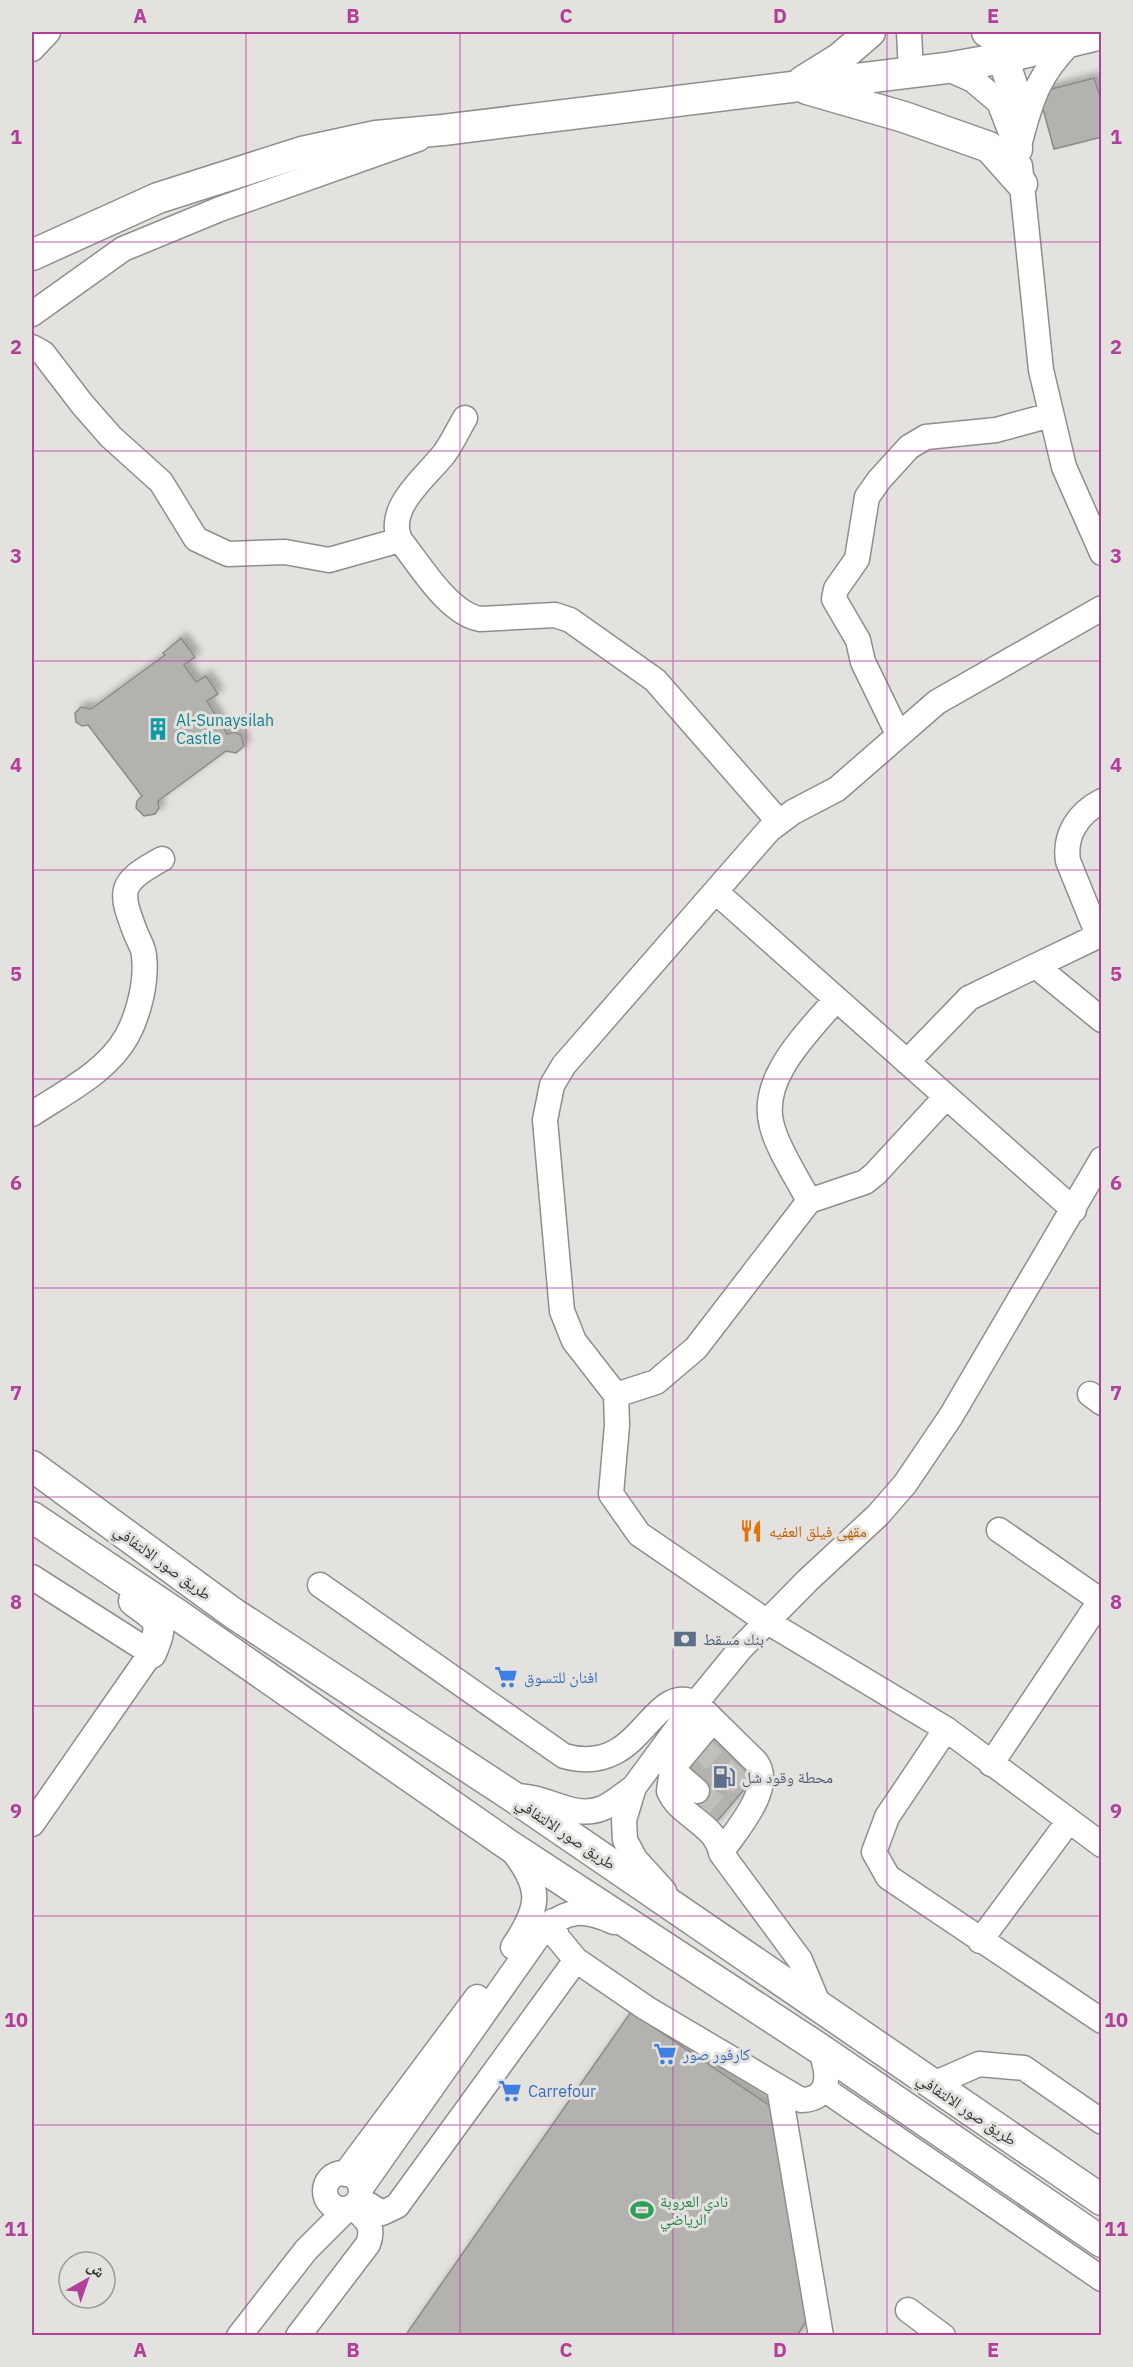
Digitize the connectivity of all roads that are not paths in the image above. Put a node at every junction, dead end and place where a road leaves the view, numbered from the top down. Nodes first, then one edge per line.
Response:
1 (48, 32) edge
2 (870, 32) edge
3 (909, 32) edge
4 (987, 32) edge
5 (1101, 34) edge
6 (1071, 42) junction
7 (32, 49) edge
8 (1003, 58) junction
9 (946, 68) junction
10 (911, 73) junction
11 (795, 86) junction
12 (999, 102) junction
13 (442, 130) junction
14 (1017, 149) junction
15 (1022, 184) junction
16 (32, 255) edge
17 (32, 314) edge
18 (32, 347) edge
19 (1051, 415) junction
20 (465, 418) dead end
21 (400, 540) junction
22 (1101, 553) edge
23 (1101, 608) edge
24 (898, 734) junction
25 (1101, 801) edge
26 (779, 822) junction
27 (162, 858) dead end
28 (716, 892) junction
29 (1100, 935) edge
30 (1035, 966) junction
31 (836, 999) junction
32 (1101, 1020) edge
33 (907, 1062) junction
34 (946, 1097) junction
35 (32, 1114) edge
36 (1101, 1159) edge
37 (1094, 1190) edge
38 (808, 1201) junction
39 (1074, 1210) junction
40 (616, 1395) junction
41 (32, 1466) edge
42 (40, 1522) edge
43 (999, 1530) dead end
44 (32, 1577) edge
45 (320, 1585) dead end
46 (1101, 1599) edge
47 (766, 1622) junction
48 (151, 1653) junction
49 (268, 1679) junction
50 (696, 1703) junction
51 (713, 1720) junction
52 (946, 1729) junction
53 (635, 1738) junction
54 (664, 1762) junction
55 (991, 1764) junction
56 (634, 1787) junction
57 (697, 1791) tunnel mouth
58 (512, 1796) junction
59 (1068, 1822) junction
60 (32, 1824) edge
61 (507, 1844) junction
62 (1101, 1845) edge
63 (721, 1853) junction
64 (679, 1910) junction
65 (554, 1921) junction
66 (980, 1941) junction
67 (661, 1944) junction
68 (576, 1960) junction
69 (820, 2008) junction
70 (1101, 2021) edge
71 (820, 2049) junction
72 (931, 2085) junction
73 (778, 2087) junction
74 (824, 2089) junction
75 (1101, 2122) edge
76 (349, 2196) junction
77 (1101, 2200) edge
78 (1101, 2242) edge
79 (1101, 2279) edge
80 (908, 2310) dead end
81 (239, 2336) edge
82 (298, 2336) edge
83 (821, 2336) edge
84 (943, 2336) edge

1 - 7 street
2 - 11 main road
3 - 10 street
4 - 6 main road
5 - 6 main road
6 - 8 main road
6 - 14 street
8 - 9 main road
8 - 12 main road
8 - 14 main road
9 - 10 main road
9 - 12 street
10 - 11 main road
11 - 13 main road
11 - 15 main road
12 - 14 street
13 - 16 main road
13 - 17 street
14 - 15 street
15 - 19 street
18 - 21 street
19 - 22 street
19 - 24 street
20 - 21 street
21 - 26 street
23 - 24 street
24 - 26 street
25 - 29 street
26 - 28 street
27 - 35 street
28 - 31 street
28 - 40 street
29 - 30 street
30 - 32 street
30 - 33 street
31 - 33 street
31 - 38 street
33 - 34 street
34 - 38 street
34 - 39 street
36 - 37 street
37 - 39 street
38 - 40 street
39 - 47 street
40 - 47 street
41 - 58 main road, طريق صور الالتفافي
42 - 48 main road
42 - 49 main road, طريق صور الالتفافي
43 - 46 street
44 - 48 street
45 - 53 street
46 - 55 street
47 - 50 street
47 - 52 street
48 - 49 main road
48 - 60 street
49 - 61 main road, طريق صور الالتفافي
50 - 51 street
50 - 53 street
50 - 54 street
51 - 54 street
51 - 63 street
52 - 55 street
52 - 66 street
53 - 54 street
54 - 56 street
54 - 57 street
54 - 63 street
55 - 59 street
56 - 58 street
56 - 64 street
58 - 64 main road, طريق صور الالتفافي
59 - 62 street
59 - 66 street
61 - 67 main road, طريق صور الالتفافي
61 - 76 street
63 - 69 street
64 - 69 main road, طريق صور الالتفافي
65 - 67 street
65 - 68 street
65 - 76 street
66 - 70 street
67 - 71 main road, طريق صور الالتفافي
68 - 73 street
68 - 76 street
69 - 72 main road, طريق صور الالتفافي
71 - 74 street
71 - 78 main road, طريق صور الالتفافي
72 - 75 street
72 - 77 main road, طريق صور الالتفافي
73 - 74 street
73 - 83 street
74 - 79 street
76 - 81 street
76 - 82 street
80 - 84 street

